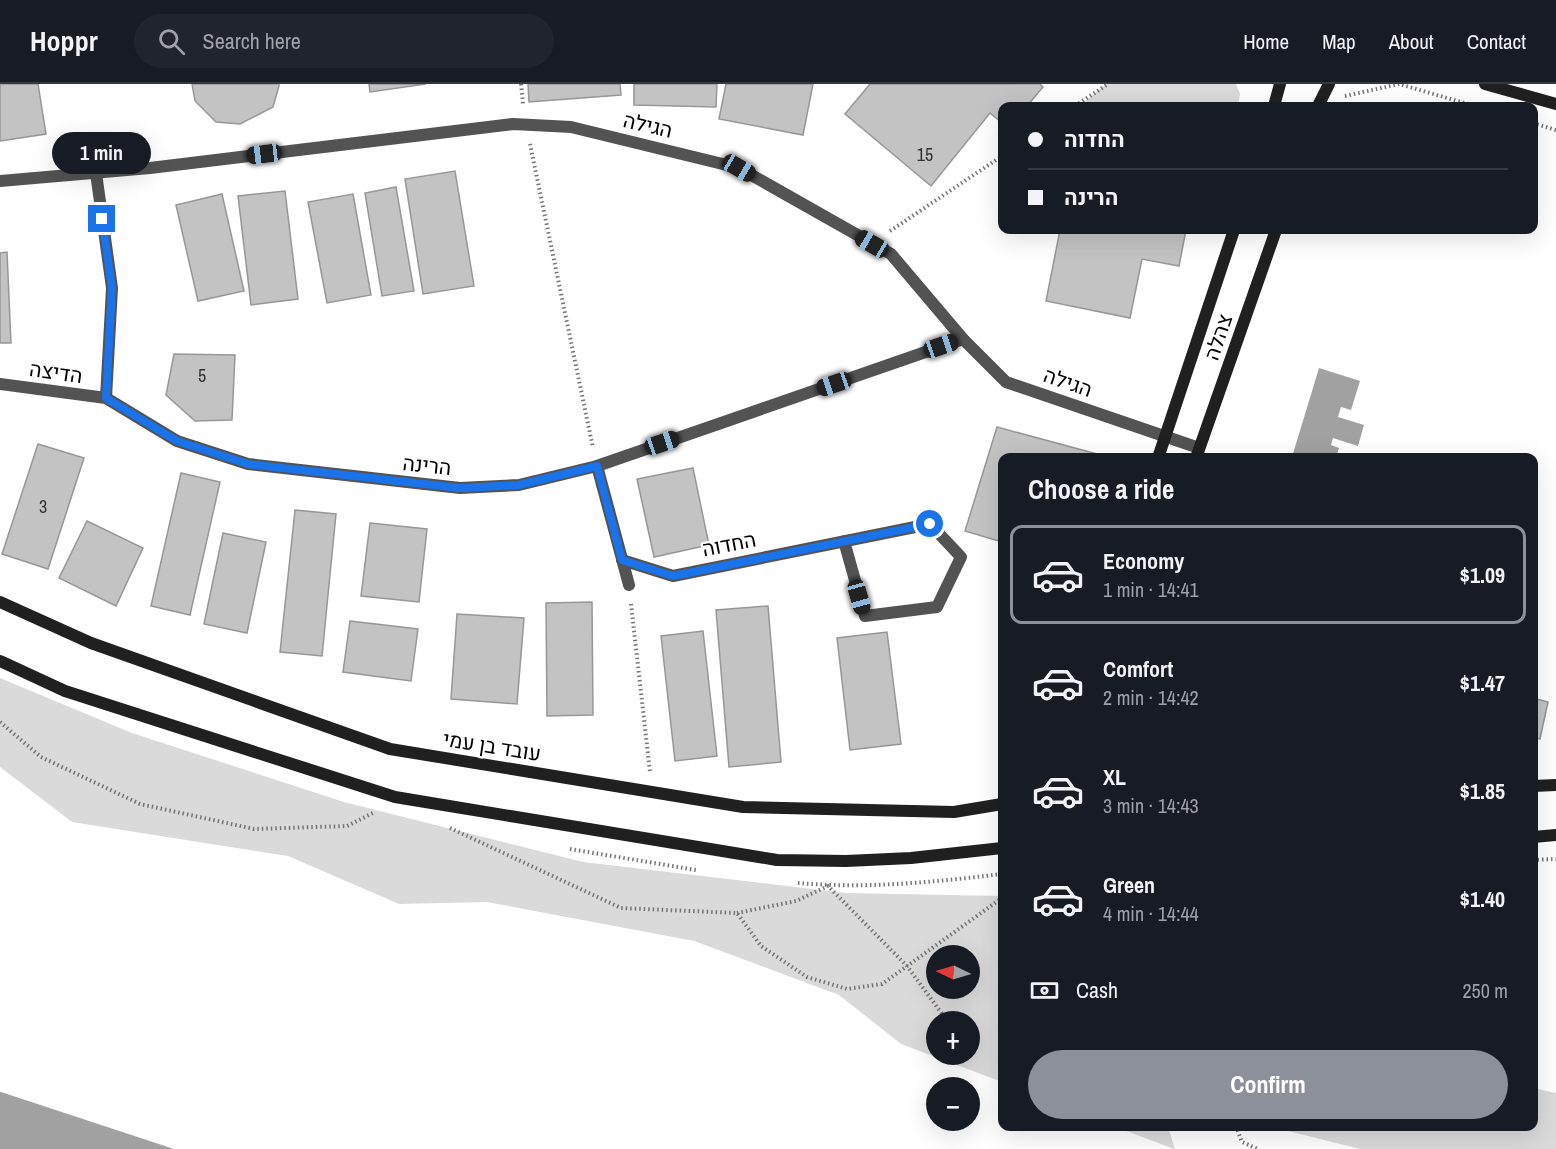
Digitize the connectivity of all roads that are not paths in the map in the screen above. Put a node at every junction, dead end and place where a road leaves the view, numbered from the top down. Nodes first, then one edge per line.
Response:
1 (1280, 84) edge
2 (1329, 84) edge
3 (1485, 84) edge
4 (1275, 102) edge
5 (1320, 102) edge
6 (1556, 104) edge
7 (96, 173) junction
8 (0, 181) edge
9 (1232, 234) edge
10 (1275, 234) edge
11 (963, 339) junction
12 (0, 384) edge
13 (106, 398) junction
14 (1166, 436) junction
15 (1160, 453) edge
16 (1198, 453) edge
17 (597, 466) junction
18 (844, 541) junction
19 (622, 560) junction
20 (629, 585) road end
21 (0, 602) edge
22 (0, 662) edge
23 (1556, 785) edge
24 (1538, 786) edge
25 (998, 805) edge
26 (1556, 835) edge
27 (1538, 837) edge
28 (998, 848) edge

1 - 4 street
2 - 5 street
3 - 6 street
7 - 8 street, הגילה
7 - 11 street, הגילה
7 - 13 street
9 - 14 street, צהלה
10 - 16 street, צהלה
11 - 14 street, הגילה
11 - 17 street, הרינה
12 - 13 street, הדיצה
13 - 17 street, הרינה
14 - 15 street, צהלה
14 - 16 street, הגילה
17 - 19 street
18 - 18 street, החדוה
18 - 19 street, החדוה
19 - 20 street
21 - 25 street, עובד בן עמי
22 - 28 street
23 - 24 street
26 - 27 street

